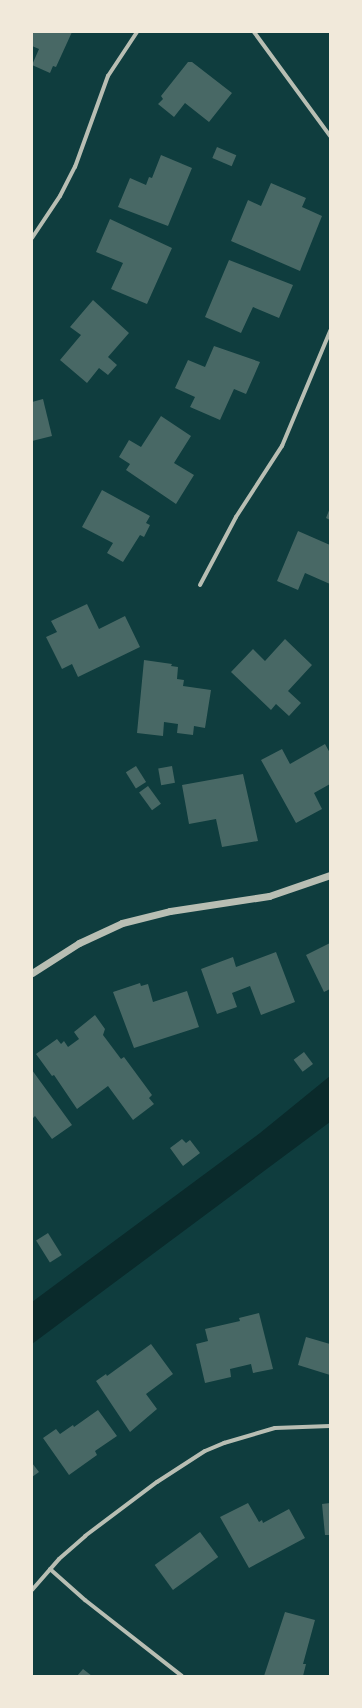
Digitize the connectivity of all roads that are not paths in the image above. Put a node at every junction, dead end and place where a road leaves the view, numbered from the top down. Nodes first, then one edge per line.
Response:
1 (137, 32) edge
2 (254, 32) edge
3 (330, 136) edge
4 (32, 238) edge
5 (330, 331) edge
6 (200, 585) dead end
7 (330, 875) edge
8 (32, 973) edge
9 (330, 1426) edge
10 (50, 1569) junction
11 (32, 1590) edge
12 (182, 1676) edge

1 - 4 street
2 - 3 street
5 - 6 street
7 - 8 street
9 - 10 street
10 - 11 street
10 - 12 street

